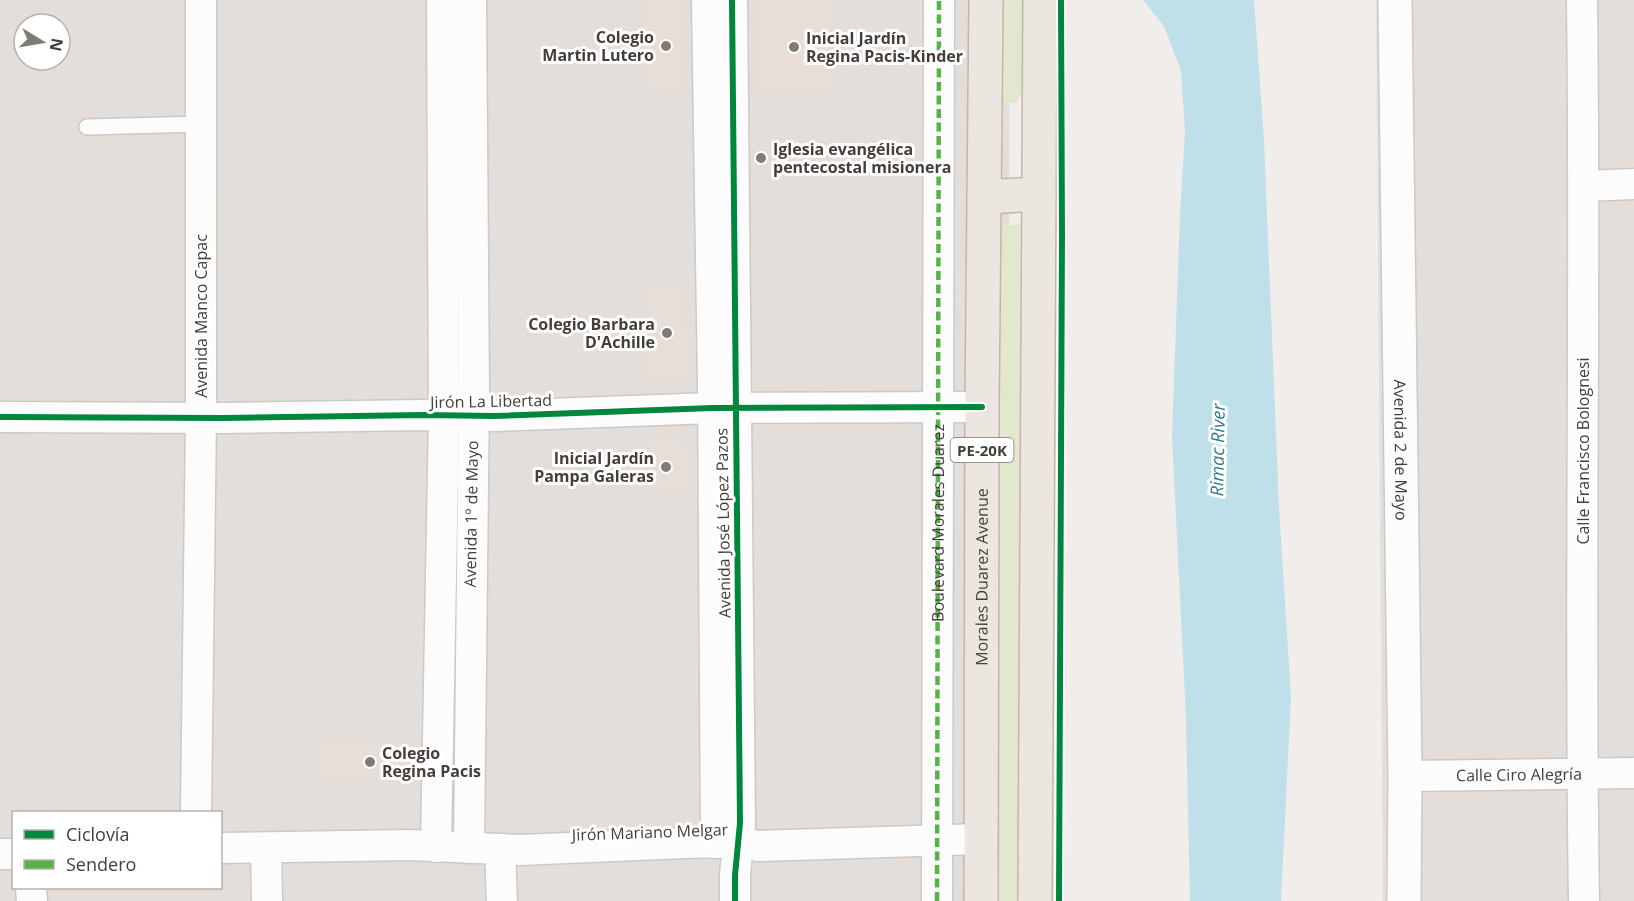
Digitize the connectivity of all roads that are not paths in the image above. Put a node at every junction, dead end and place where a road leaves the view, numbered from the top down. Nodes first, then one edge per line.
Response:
1 (201, 0) edge
2 (442, 0) edge
3 (471, 0) edge
4 (707, 0) edge
5 (732, 0) edge
6 (939, 0) edge
7 (986, 0) edge
8 (1040, 0) edge
9 (1395, 0) edge
10 (1582, 0) edge
11 (201, 124) junction
12 (87, 127) dead end
13 (1634, 184) edge
14 (1584, 186) junction
15 (1039, 194) junction
16 (984, 197) junction
17 (938, 407) junction
18 (982, 407) junction
19 (724, 408) junction
20 (459, 415) junction
21 (0, 417) edge
22 (201, 417) junction
23 (1634, 773) edge
24 (1582, 774) junction
25 (1404, 776) junction
26 (196, 811) edge
27 (981, 839) junction
28 (937, 840) junction
29 (728, 842) junction
30 (436, 847) junction
31 (222, 848) edge
32 (266, 848) junction
33 (469, 848) junction
34 (500, 849) junction
35 (267, 901) edge
36 (502, 901) edge
37 (735, 901) edge
38 (937, 901) edge
39 (981, 901) edge
40 (1035, 901) edge
41 (1404, 901) edge
42 (1584, 901) edge

1 - 11 street, Avenida Manco Capac
2 - 20 street, Avenida 1º de Mayo
3 - 20 street, Avenida 1º de Mayo
4 - 19 street, Avenida José López Pazos
5 - 19 street, Avenida José López Pazos
6 - 17 street, Boulevard Morales Duarez
7 - 16 highway, Morales Duarez Avenue / PE-20K
8 - 15 highway, PE-20K
9 - 25 street, Avenida 2 de Mayo
10 - 14 street, Calle Francisco Bolognesi
11 - 12 lane
11 - 22 street, Avenida Manco Capac
13 - 14 street
14 - 24 street, Calle Francisco Bolognesi
15 - 16 highway
15 - 40 highway, PE-20K
16 - 18 highway, Morales Duarez Avenue / PE-20K
17 - 18 street, Jirón La Libertad
17 - 19 street, Jirón La Libertad
17 - 28 street, Boulevard Morales Duarez
18 - 27 highway, Morales Duarez Avenue / PE-20K
19 - 20 street, Jirón La Libertad
19 - 29 street, Avenida José López Pazos
20 - 22 street, Jirón La Libertad
20 - 30 street, Avenida 1º de Mayo
20 - 33 street, Avenida 1º de Mayo
21 - 22 street, Jirón La Libertad
22 - 26 street, Avenida Manco Capac
23 - 24 street, Calle Ciro Alegría
24 - 25 street, Calle Ciro Alegría
24 - 42 street, Calle Francisco Bolognesi
25 - 41 street, Avenida 2 de Mayo
27 - 28 street, Jirón Mariano Melgar
27 - 39 highway, Morales Duarez Avenue / PE-20K
28 - 29 street, Jirón Mariano Melgar
28 - 38 street, Boulevard Morales Duarez
29 - 34 street, Jirón Mariano Melgar
29 - 37 street, Avenida José López Pazos
30 - 32 street, Jirón Mariano Melgar
30 - 33 street, Jirón Mariano Melgar
31 - 32 street, Jirón Mariano Melgar
32 - 35 street
33 - 34 street, Jirón Mariano Melgar
34 - 36 street

